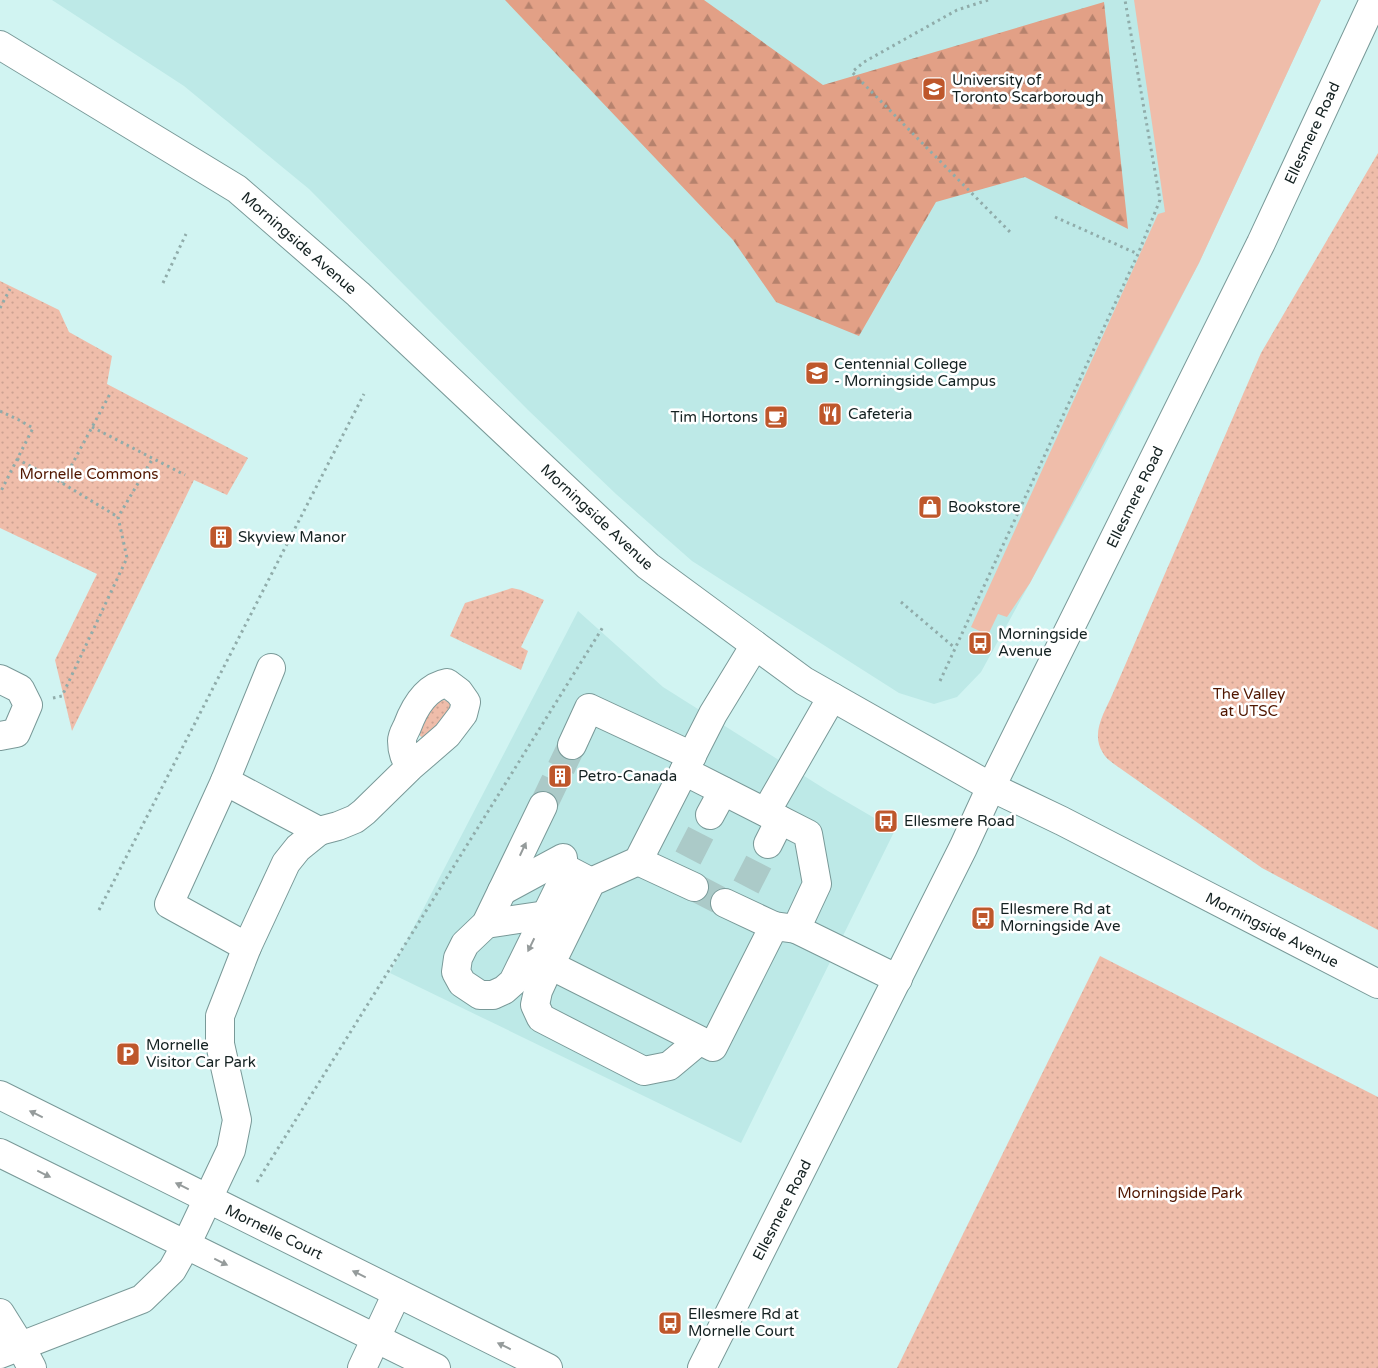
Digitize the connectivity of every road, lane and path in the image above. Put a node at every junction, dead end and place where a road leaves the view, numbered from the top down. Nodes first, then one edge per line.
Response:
1 (988, 0) edge
2 (1125, 0) edge
3 (1374, 0) edge
4 (0, 45) edge
5 (1054, 217) dead end
6 (1010, 232) dead end
7 (186, 234) dead end
8 (1138, 254) junction
9 (163, 283) dead end
10 (10, 289) dead end
11 (0, 308) edge
12 (111, 392) dead end
13 (364, 394) dead end
14 (0, 412) edge
15 (92, 427) junction
16 (153, 458) junction
17 (17, 460) junction
18 (185, 475) dead end
19 (62, 483) junction
20 (1, 490) edge
21 (118, 517) junction
22 (901, 602) dead end
23 (603, 627) dead end
24 (755, 645) junction
25 (954, 648) junction
26 (272, 668) dead end
27 (0, 679) edge
28 (940, 681) dead end
29 (832, 697) junction
30 (28, 705) junction
31 (0, 736) edge
32 (572, 745) tunnel mouth
33 (688, 763) junction
34 (410, 766) dead end
35 (225, 781) junction
36 (991, 787) junction
37 (723, 790) junction
38 (543, 806) tunnel mouth
39 (710, 816) tunnel mouth
40 (773, 816) junction
41 (319, 831) junction
42 (768, 844) tunnel mouth
43 (638, 861) junction
44 (574, 870) junction
45 (687, 875) tunnel mouth
46 (502, 891) junction
47 (736, 899) tunnel mouth
48 (99, 910) dead end
49 (546, 915) junction
50 (486, 924) junction
51 (785, 928) junction
52 (247, 947) junction
53 (550, 965) junction
54 (898, 979) junction
55 (1378, 984) edge
56 (699, 1040) junction
57 (0, 1096) edge
58 (0, 1153) edge
59 (257, 1182) dead end
60 (209, 1199) junction
61 (186, 1245) junction
62 (397, 1293) junction
63 (0, 1313) edge
64 (376, 1338) junction
65 (17, 1356) edge
66 (362, 1368) edge
67 (436, 1368) edge
68 (548, 1368) edge
69 (702, 1368) edge

1 - 6 path
2 - 8 path
3 - 36 main road, Ellesmere Road
4 - 24 main road, Morningside Avenue
5 - 8 path
7 - 9 path
8 - 25 path
10 - 11 path
12 - 15 path
13 - 48 path
14 - 17 path
15 - 16 path
15 - 19 path
16 - 18 path
16 - 21 path
17 - 19 path
17 - 20 path
19 - 21 path
21 - 30 path
22 - 25 path
23 - 59 path
24 - 29 main road, Morningside Avenue
24 - 33 main road
25 - 28 path
26 - 35 main road
27 - 30 main road
29 - 36 main road, Morningside Avenue
29 - 40 main road
30 - 31 main road
32 - 33 main road
33 - 37 main road
33 - 43 main road
34 - 41 main road
35 - 41 main road
35 - 52 main road
36 - 54 main road, Ellesmere Road
36 - 55 main road, Morningside Avenue
37 - 39 main road
37 - 40 main road
46 -> 38 main road
40 - 42 main road
40 - 51 main road
41 - 52 main road
43 - 44 main road
43 - 45 main road
44 - 46 main road
44 - 49 main road
44 - 53 main road
46 - 50 main road
47 - 51 main road
49 - 50 main road
49 -> 50 main road
51 - 54 main road
51 - 56 main road
52 - 60 main road
53 - 56 main road
53 - 56 main road
54 - 69 main road, Ellesmere Road
60 -> 57 main road, Mornelle Court
58 -> 61 main road
60 - 61 main road
62 -> 60 main road, Mornelle Court
61 -> 64 main road
61 - 65 main road
62 - 64 main road
68 -> 62 main road, Mornelle Court
63 - 65 main road
64 - 66 main road
64 - 67 main road

